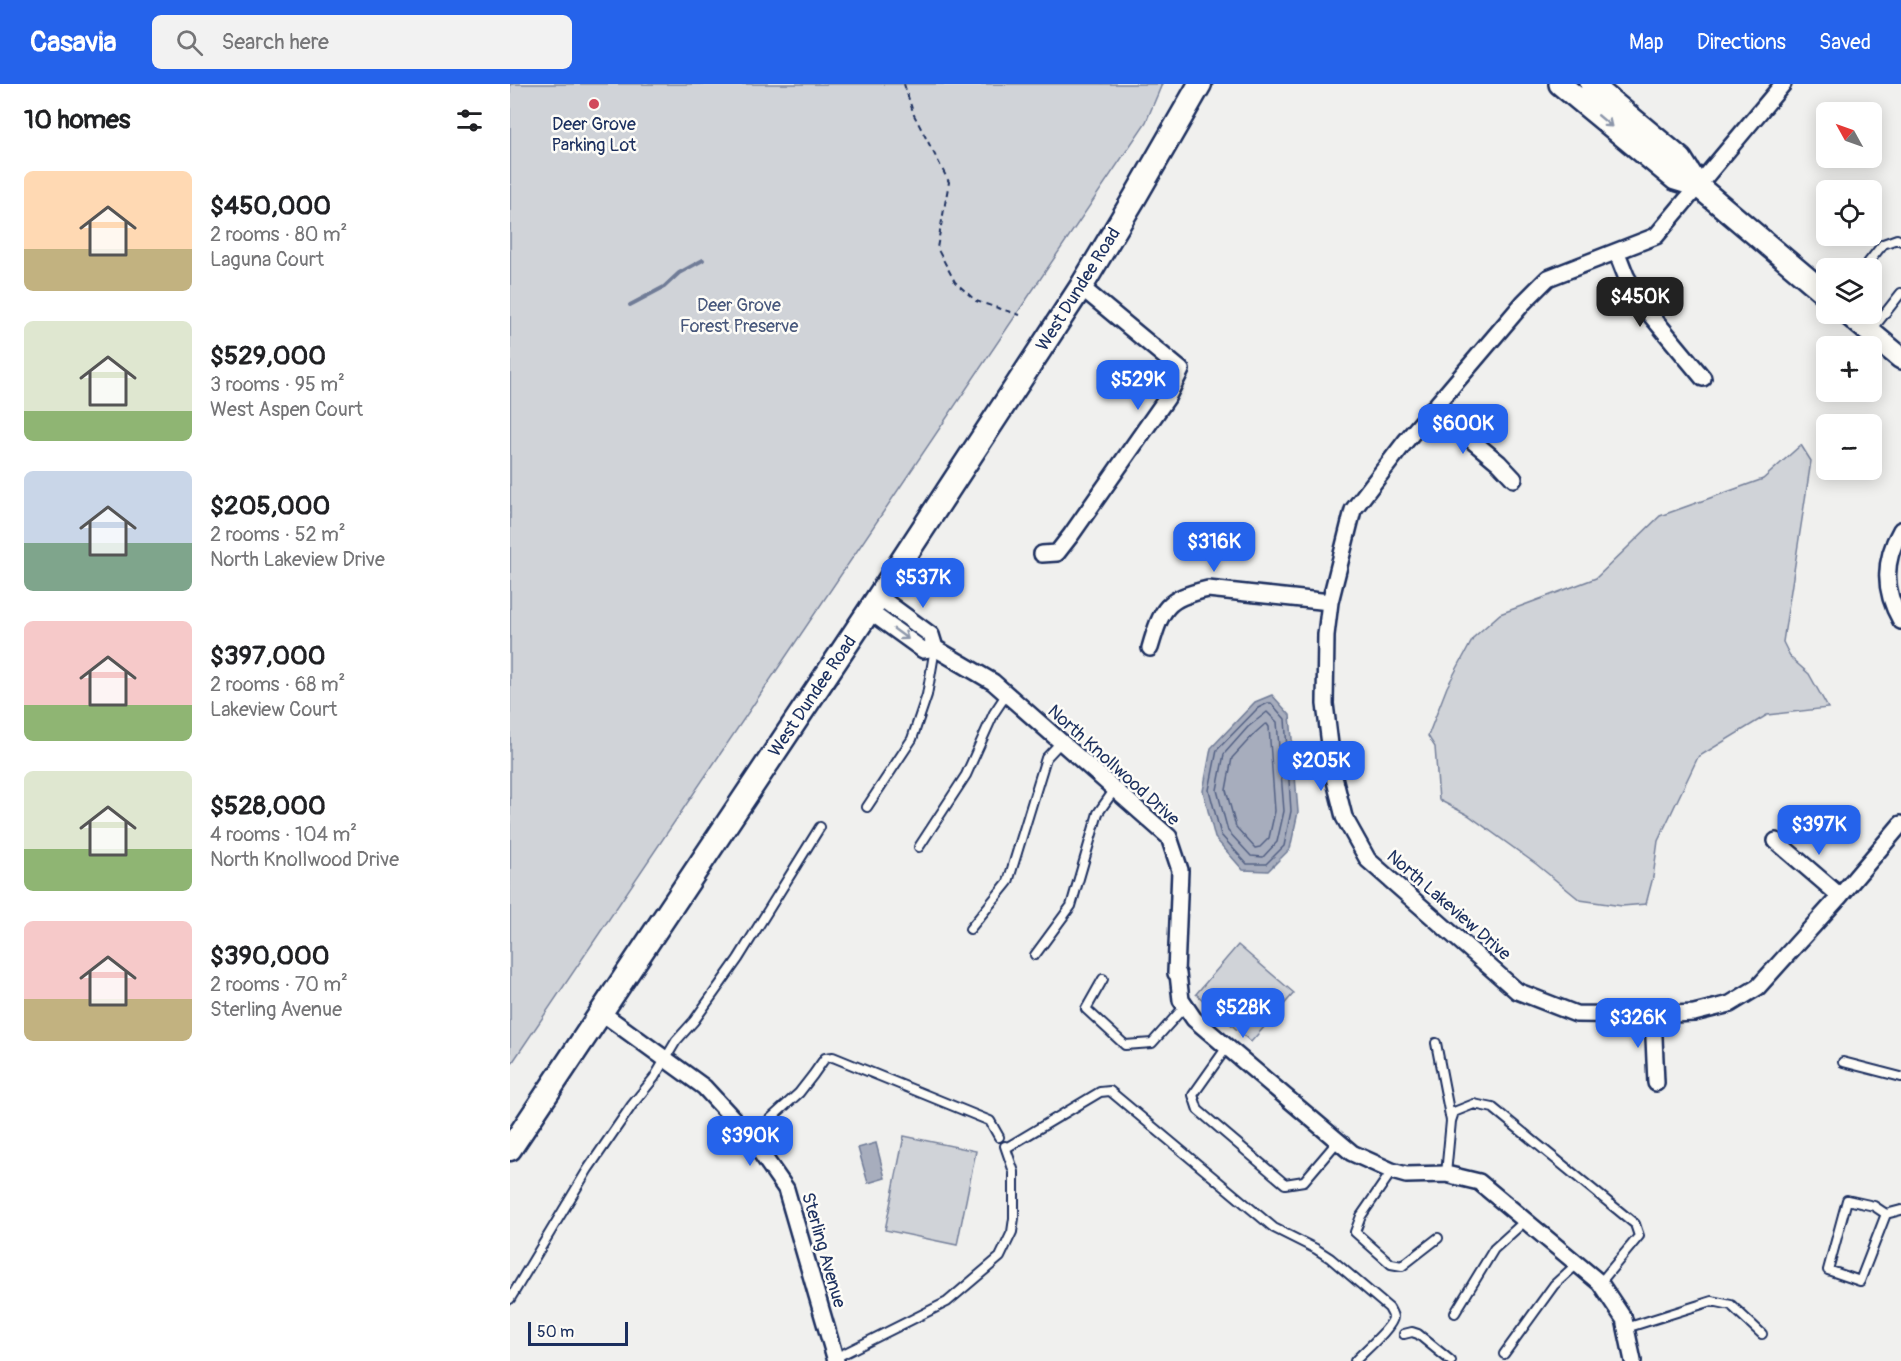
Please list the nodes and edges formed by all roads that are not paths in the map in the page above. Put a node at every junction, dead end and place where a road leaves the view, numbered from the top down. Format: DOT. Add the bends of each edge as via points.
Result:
graph roads {
  1 [pos="1200,84"];
  2 [pos="1560,84"];
  3 [pos="1591,84"];
  4 [pos="1783,84"];
  5 [pos="1698,186"];
  6 [pos="1901,242"];
  7 [pos="1617,253"];
  8 [pos="1872,258"];
  9 [pos="1081,287"];
  10 [pos="1816,287"];
  11 [pos="1901,293"];
  12 [pos="1860,324"];
  13 [pos="1870,332"];
  14 [pos="1901,358"];
  15 [pos="1703,378"];
  16 [pos="1433,408"];
  17 [pos="1514,479"];
  18 [pos="1901,530"];
  19 [pos="1042,554"];
  20 [pos="1330,602"];
  21 [pos="873,603"];
  22 [pos="1901,621"];
  23 [pos="935,648"];
  24 [pos="1150,648"];
  25 [pos="1006,694"];
  26 [pos="1061,742"];
  27 [pos="1115,789"];
  28 [pos="867,807"];
  29 [pos="1901,824"];
  30 [pos="820,827"];
  31 [pos="1776,841"];
  32 [pos="919,847"];
  33 [pos="1840,896"];
  34 [pos="970,929"];
  35 [pos="1035,955"];
  36 [pos="1103,980"];
  37 [pos="1185,1006"];
  38 [pos="602,1013"];
  39 [pos="1653,1015"];
  40 [pos="1436,1043"];
  41 [pos="1227,1047"];
  42 [pos="665,1059"];
  43 [pos="1844,1062"];
  44 [pos="1901,1077"];
  45 [pos="1656,1083"];
  46 [pos="1451,1121"];
  47 [pos="750,1137"];
  48 [pos="999,1137"];
  49 [pos="1338,1141"];
  50 [pos="510,1149"];
  51 [pos="1392,1171"];
  52 [pos="1446,1174"];
  53 [pos="1901,1210"];
  54 [pos="1886,1214"];
  55 [pos="1525,1221"];
  56 [pos="1438,1238"];
  57 [pos="1577,1264"];
  58 [pos="1599,1283"];
  59 [pos="510,1299"];
  60 [pos="1455,1313"];
  61 [pos="1626,1328"];
  62 [pos="1404,1334"];
  63 [pos="1762,1334"];
  64 [pos="1504,1354"];
  65 [pos="836,1360"];
  66 [pos="1355,1361"];
  67 [pos="1451,1361"];
  68 [pos="1633,1361"];
  1 -- 9 [label="main road, West Dundee Road"];
  2 -- 5 [label="main road, one-way" via="1675,179"];
  3 -- 5 [label="main road" via="1681,159"];
  4 -- 5 [label="street, North Lakeview Drive"];
  5 -- 7 [label="street, North Lakeview Drive" via="1656,236"];
  5 -- 10 [label="main road"];
  6 -- 8 [label="lane" via="1897,238 1883,244"];
  7 -- 15 [label="street" via="1644,307"];
  7 -- 16 [label="street, North Lakeview Drive" via="1548,278"];
  9 -- 19 [label="street" via="1182,370 1167,398 1071,535 1057,553"];
  9 -- 21 [label="main road, West Dundee Road"];
  11 -- 13 [label="lane"];
  12 -- 13 [label="main road"];
  13 -- 14 [label="main road"];
  16 -- 17 [label="street"];
  16 -- 20 [label="street, North Lakeview Drive" via="1353,510"];
  18 -- 22 [label="street" via="1892,545 1886,574 1892,605"];
  20 -- 24 [label="street" via="1208,589 1191,593 1166,608"];
  20 -- 39 [label="street, North Lakeview Drive" via="1325,704 1334,777 1344,818 1368,860 1517,991 1576,1014"];
  21 -- 23 [label="street, North Knollwood Drive" via="923,650"];
  21 -- 38 [label="main road, West Dundee Road"];
  23 -- 25 [label="street, North Knollwood Drive" via="993,682"];
  23 -- 28 [label="lane" via="927,695 912,739"];
  25 -- 26 [label="street, North Knollwood Drive"];
  25 -- 32 [label="lane" via="966,775"];
  26 -- 27 [label="street, North Knollwood Drive"];
  26 -- 34 [label="lane" via="1046,758 1008,882"];
  27 -- 35 [label="lane" via="1098,813 1071,906"];
  27 -- 37 [label="street, North Knollwood Drive" via="1169,837 1180,870 1176,973 1180,1000"];
  29 -- 33 [label="street, North Lakeview Drive"];
  30 -- 42 [label="lane" via="738,959"];
  31 -- 33 [label="street"];
  33 -- 39 [label="street, North Lakeview Drive" via="1758,987 1730,1004 1694,1013"];
  36 -- 37 [label="lane" via="1086,1009 1125,1045 1152,1043"];
  37 -- 41 [label="street, North Knollwood Drive"];
  38 -- 42 [label="street, Sterling Avenue"];
  38 -- 50 [label="main road, West Dundee Road"];
  39 -- 45 [label="street"];
  40 -- 46 [label="lane"];
  41 -- 49 [label="street, North Knollwood Drive"];
  41 -- 49 [label="lane" via="1193,1095 1198,1110 1276,1177 1285,1184 1304,1181"];
  42 -- 47 [label="street, Sterling Avenue" via="704,1088"];
  42 -- 59 [label="lane" via="588,1169"];
  43 -- 44 [label="lane"];
  46 -- 52 [label="lane"];
  46 -- 58 [label="lane" via="1455,1112 1474,1104 1493,1108 1635,1224 1639,1236"];
  47 -- 48 [label="lane" via="799,1093 825,1058 833,1057 990,1121"];
  47 -- 65 [label="street, Sterling Avenue" via="786,1189"];
  49 -- 51 [label="street, North Knollwood Drive" via="1352,1153"];
  51 -- 52 [label="street, North Knollwood Drive"];
  51 -- 56 [label="lane" via="1361,1216 1356,1232 1391,1264 1402,1266"];
  52 -- 55 [label="street, North Knollwood Drive" via="1479,1182"];
  53 -- 54 [label="lane"];
  54 -- 54 [label="lane" via="1874,1206 1847,1200 1828,1270 1860,1281"];
  55 -- 57 [label="street, North Knollwood Drive"];
  55 -- 60 [label="lane" via="1494,1249"];
  57 -- 58 [label="street, North Knollwood Drive"];
  57 -- 64 [label="lane" via="1554,1285"];
  58 -- 61 [label="street, North Knollwood Drive"];
  61 -- 63 [label="lane" via="1712,1301 1731,1305"];
  61 -- 68 [label="street, North Knollwood Drive"];
  62 -- 67 [label="lane" via="1418,1334"];
  65 -- 66 [label="lane" via="947,1302 1000,1257 1014,1218 1014,1172 1005,1147 1100,1092 1110,1091 1274,1228 1330,1258 1389,1308 1392,1320"];
}
